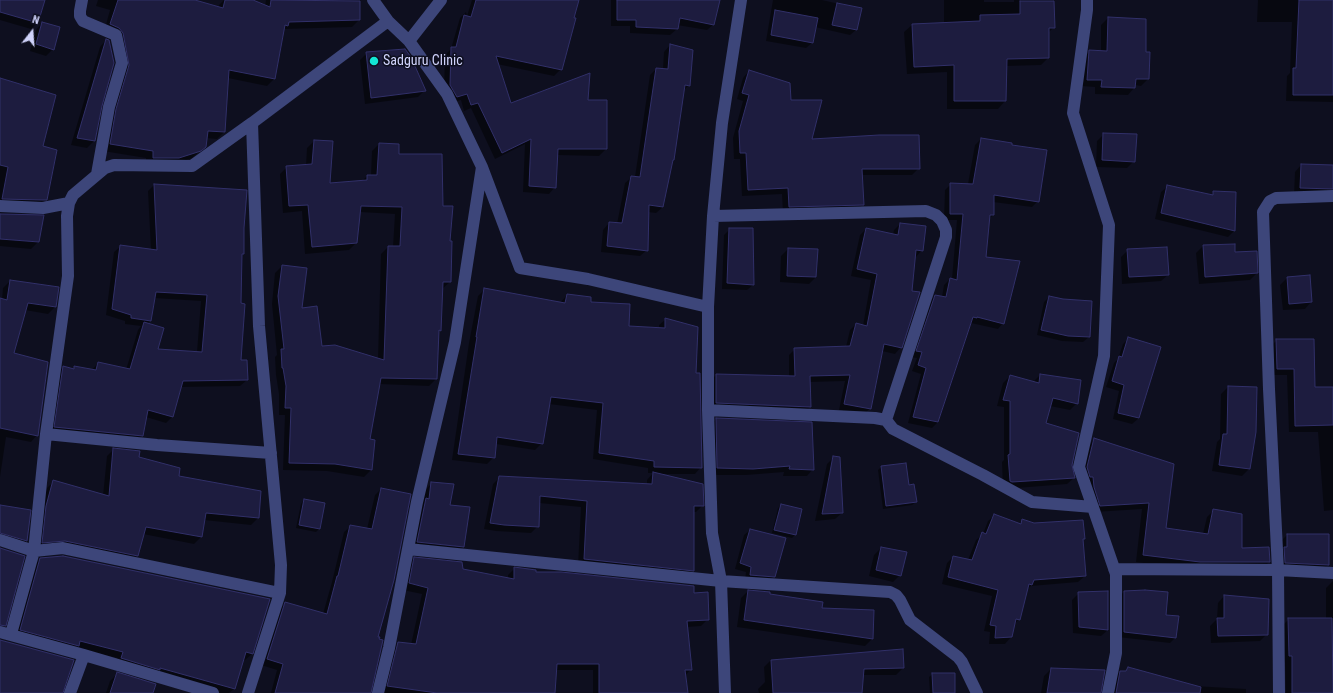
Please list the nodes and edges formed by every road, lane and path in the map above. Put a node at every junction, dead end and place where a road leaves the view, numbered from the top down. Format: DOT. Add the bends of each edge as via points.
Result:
graph roads {
  1 [pos="82,0"];
  2 [pos="373,0"];
  3 [pos="441,0"];
  4 [pos="741,0"];
  5 [pos="1087,0"];
  6 [pos="388,21"];
  7 [pos="409,41"];
  8 [pos="252,123"];
  9 [pos="482,168"];
  10 [pos="97,174"];
  11 [pos="1333,196"];
  12 [pos="69,203"];
  13 [pos="0,206"];
  14 [pos="713,216"];
  15 [pos="708,307"];
  16 [pos="708,410"];
  17 [pos="886,420"];
  18 [pos="46,434"];
  19 [pos="271,453"];
  20 [pos="1093,507"];
  21 [pos="0,540"];
  22 [pos="408,549"];
  23 [pos="34,551"];
  24 [pos="1114,569"];
  25 [pos="1278,570"];
  26 [pos="1333,573"];
  27 [pos="721,581"];
  28 [pos="280,594"];
  29 [pos="6,633"];
  30 [pos="84,655"];
  31 [pos="174,688"];
  32 [pos="70,693"];
  33 [pos="213,693"];
  34 [pos="248,693"];
  35 [pos="378,693"];
  36 [pos="726,693"];
  37 [pos="977,693"];
  38 [pos="1108,693"];
  39 [pos="1279,693"];
  1 -- 10 [label="street" via="80,16 83,21 116,35 122,63 109,108"];
  2 -- 6 [label="street"];
  3 -- 7 [label="street"];
  4 -- 14 [label="street" via="722,123"];
  5 -- 20 [label="street" via="1073,113 1109,225 1104,356 1079,467"];
  6 -- 7 [label="street"];
  6 -- 8 [label="street"];
  7 -- 9 [label="street" via="447,94"];
  8 -- 10 [label="street" via="192,166 114,165"];
  8 -- 19 [label="street" via="259,326"];
  9 -- 15 [label="street" via="520,268 588,279"];
  9 -- 22 [label="street" via="455,342"];
  10 -- 12 [label="street" via="73,195"];
  11 -- 25 [label="street" via="1276,198 1270,201 1264,212"];
  12 -- 13 [label="street" via="43,208"];
  12 -- 18 [label="street" via="69,268"];
  14 -- 15 [label="street"];
  14 -- 17 [label="street" via="926,211 942,221 946,237"];
  15 -- 16 [label="street"];
  16 -- 17 [label="street"];
  16 -- 27 [label="street" via="712,533"];
  17 -- 20 [label="street" via="894,429 1032,502"];
  18 -- 19 [label="street"];
  18 -- 23 [label="street"];
  19 -- 28 [label="street" via="281,565"];
  20 -- 24 [label="street"];
  21 -- 23 [label="street"];
  22 -- 27 [label="street"];
  22 -- 35 [label="street"];
  23 -- 28 [label="street" via="63,548"];
  23 -- 29 [label="street"];
  24 -- 25 [label="street"];
  24 -- 38 [label="street" via="1116,653"];
  25 -- 26 [label="street"];
  25 -- 39 [label="street"];
  27 -- 36 [label="street"];
  27 -- 37 [label="street" via="890,592 900,600 910,620 958,657"];
  28 -- 34 [label="street"];
  29 -- 30 [label="street"];
  30 -- 31 [label="street"];
  30 -- 32 [label="street"];
  31 -- 33 [label="street"];
}
